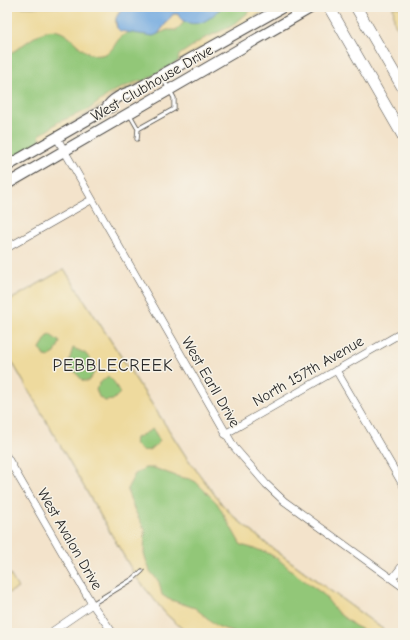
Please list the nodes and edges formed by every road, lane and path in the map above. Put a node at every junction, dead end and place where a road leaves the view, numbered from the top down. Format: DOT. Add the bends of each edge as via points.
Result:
graph roads {
  1 [pos="283,7"];
  2 [pos="312,7"];
  3 [pos="329,7"];
  4 [pos="356,7"];
  5 [pos="182,64"];
  6 [pos="161,76"];
  7 [pos="190,78"];
  8 [pos="403,88"];
  9 [pos="169,90"];
  10 [pos="129,114"];
  11 [pos="138,129"];
  12 [pos="403,136"];
  13 [pos="57,138"];
  14 [pos="137,139"];
  15 [pos="64,151"];
  16 [pos="7,166"];
  17 [pos="7,184"];
  18 [pos="91,200"];
  19 [pos="7,248"];
  20 [pos="403,332"];
  21 [pos="336,370"];
  22 [pos="225,434"];
  23 [pos="7,457"];
  24 [pos="403,485"];
  25 [pos="403,565"];
  26 [pos="142,571"];
  27 [pos="392,579"];
  28 [pos="403,587"];
  29 [pos="92,604"];
  30 [pos="50,633"];
  31 [pos="113,633"];
  1 -- 5 [label="street, West Clubhouse Drive"];
  2 -- 7 [label="street, West Clubhouse Drive"];
  3 -- 12 [label="main road"];
  4 -- 8 [label="main road"];
  5 -- 6 [label="street, West Clubhouse Drive"];
  5 -- 7 [label="street"];
  6 -- 9 [label="lane"];
  6 -- 13 [label="street, West Clubhouse Drive" via="110,102 106,108"];
  7 -- 9 [label="street, West Clubhouse Drive"];
  9 -- 10 [label="street, West Clubhouse Drive"];
  9 -- 11 [label="lane" via="174,98 174,109"];
  10 -- 11 [label="lane"];
  10 -- 15 [label="street, West Clubhouse Drive"];
  11 -- 14 [label="lane"];
  13 -- 15 [label="street, West Earll Drive"];
  13 -- 16 [label="street, West Clubhouse Drive"];
  15 -- 17 [label="street, West Clubhouse Drive"];
  15 -- 18 [label="street, West Earll Drive"];
  18 -- 19 [label="street"];
  18 -- 22 [label="street, West Earll Drive"];
  20 -- 21 [label="street, North 157th Avenue"];
  21 -- 22 [label="street, North 157th Avenue"];
  21 -- 24 [label="street"];
  22 -- 27 [label="street, West Earll Drive" via="249,466 284,501"];
  23 -- 29 [label="street, West Avalon Drive"];
  25 -- 27 [label="street"];
  26 -- 29 [label="lane"];
  27 -- 28 [label="street, West Earll Drive"];
  29 -- 30 [label="street"];
  29 -- 31 [label="street, West Avalon Drive"];
}
